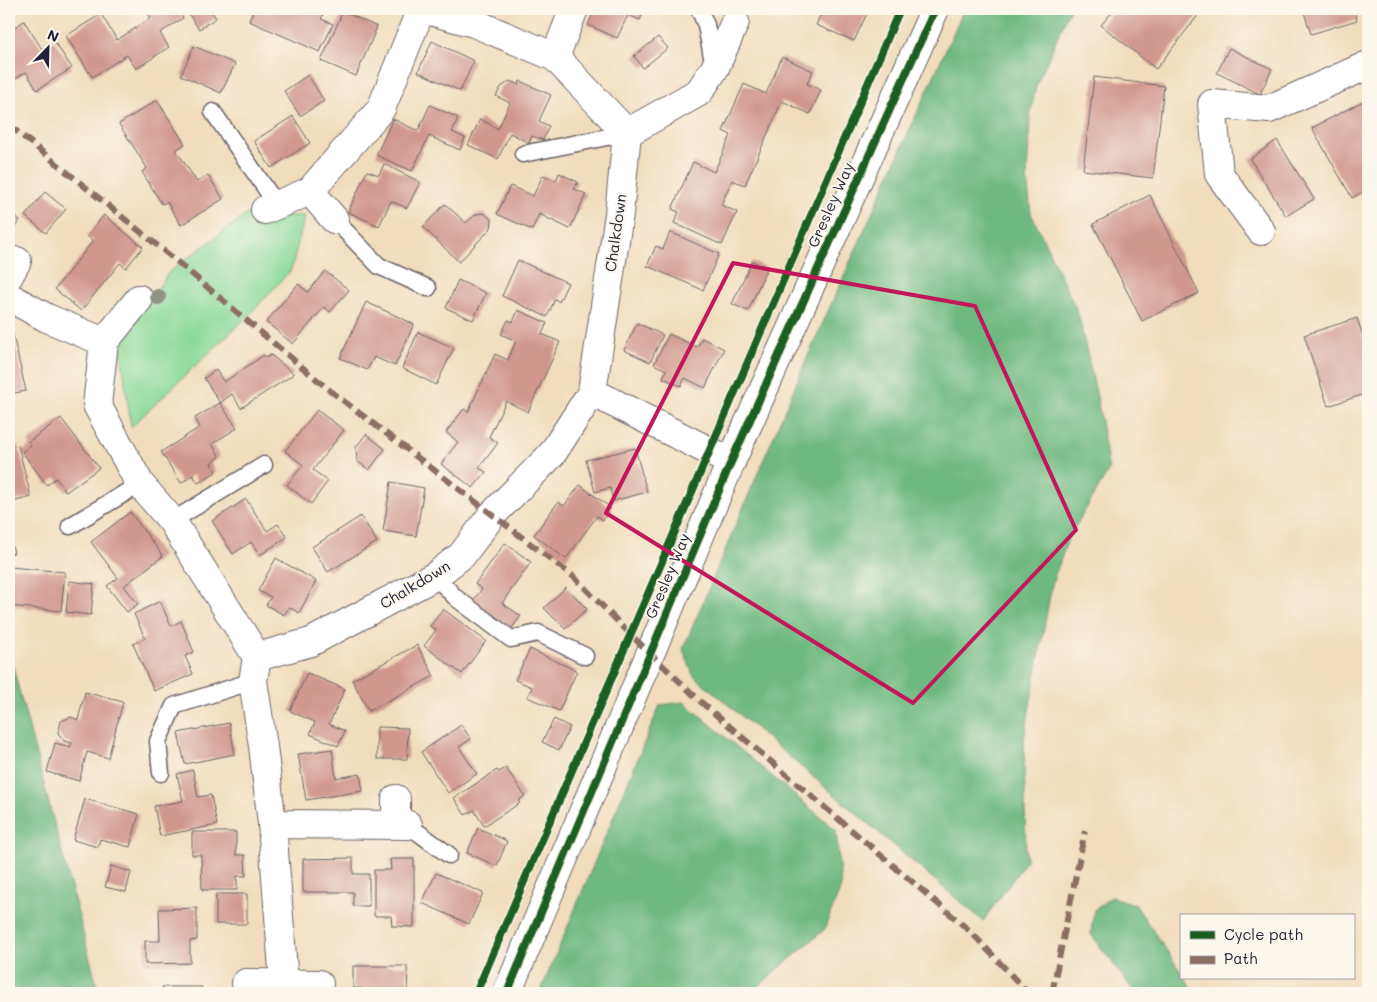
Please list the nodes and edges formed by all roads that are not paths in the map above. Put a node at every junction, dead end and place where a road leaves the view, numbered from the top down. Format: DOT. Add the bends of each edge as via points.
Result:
graph roads {
  1 [pos="422,9"];
  2 [pos="574,9"];
  3 [pos="699,9"];
  4 [pos="935,9"];
  5 [pos="735,22"];
  6 [pos="554,57"];
  7 [pos="1368,65"];
  8 [pos="715,68"];
  9 [pos="213,112"];
  10 [pos="627,133"];
  11 [pos="523,154"];
  12 [pos="310,191"];
  13 [pos="271,208"];
  14 [pos="334,219"];
  15 [pos="1261,231"];
  16 [pos="428,288"];
  17 [pos="9,297"];
  18 [pos="139,299"];
  19 [pos="104,342"];
  20 [pos="592,392"];
  21 [pos="731,462"];
  22 [pos="264,465"];
  23 [pos="140,484"];
  24 [pos="172,521"];
  25 [pos="70,526"];
  26 [pos="435,576"];
  27 [pos="585,656"];
  28 [pos="254,669"];
  29 [pos="161,773"];
  30 [pos="400,816"];
  31 [pos="272,824"];
  32 [pos="449,855"];
  33 [pos="246,983"];
  34 [pos="320,984"];
  35 [pos="285,988"];
  36 [pos="507,993"];
  1 -- 6 [label="street" via="474,23"];
  1 -- 12 [label="street" via="381,109"];
  2 -- 6 [label="street"];
  3 -- 8 [label="lane" via="706,25"];
  4 -- 21 [label="street, Gresley Way"];
  5 -- 8 [label="street"];
  6 -- 10 [label="street"];
  7 -- 15 [label="street" via="1269,109 1212,104 1220,174"];
  8 -- 10 [label="street" via="699,92"];
  9 -- 13 [label="lane"];
  10 -- 11 [label="lane"];
  10 -- 20 [label="street, Chalkdown" via="620,214"];
  12 -- 13 [label="street"];
  12 -- 14 [label="street"];
  14 -- 16 [label="lane" via="379,266"];
  17 -- 19 [label="street" via="47,318"];
  18 -- 19 [label="street"];
  19 -- 23 [label="street" via="97,404"];
  20 -- 21 [label="street"];
  20 -- 26 [label="street, Chalkdown" via="552,454 492,515 462,555"];
  21 -- 36 [label="street, Gresley Way"];
  22 -- 24 [label="lane"];
  23 -- 24 [label="street"];
  23 -- 25 [label="lane"];
  24 -- 28 [label="street"];
  26 -- 27 [label="lane" via="456,598 511,639 538,633"];
  26 -- 28 [label="street, Chalkdown"];
  28 -- 29 [label="lane" via="174,706 158,741"];
  28 -- 31 [label="street"];
  30 -- 31 [label="street"];
  30 -- 32 [label="lane"];
  31 -- 35 [label="street"];
  33 -- 35 [label="street"];
  34 -- 35 [label="street"];
}
